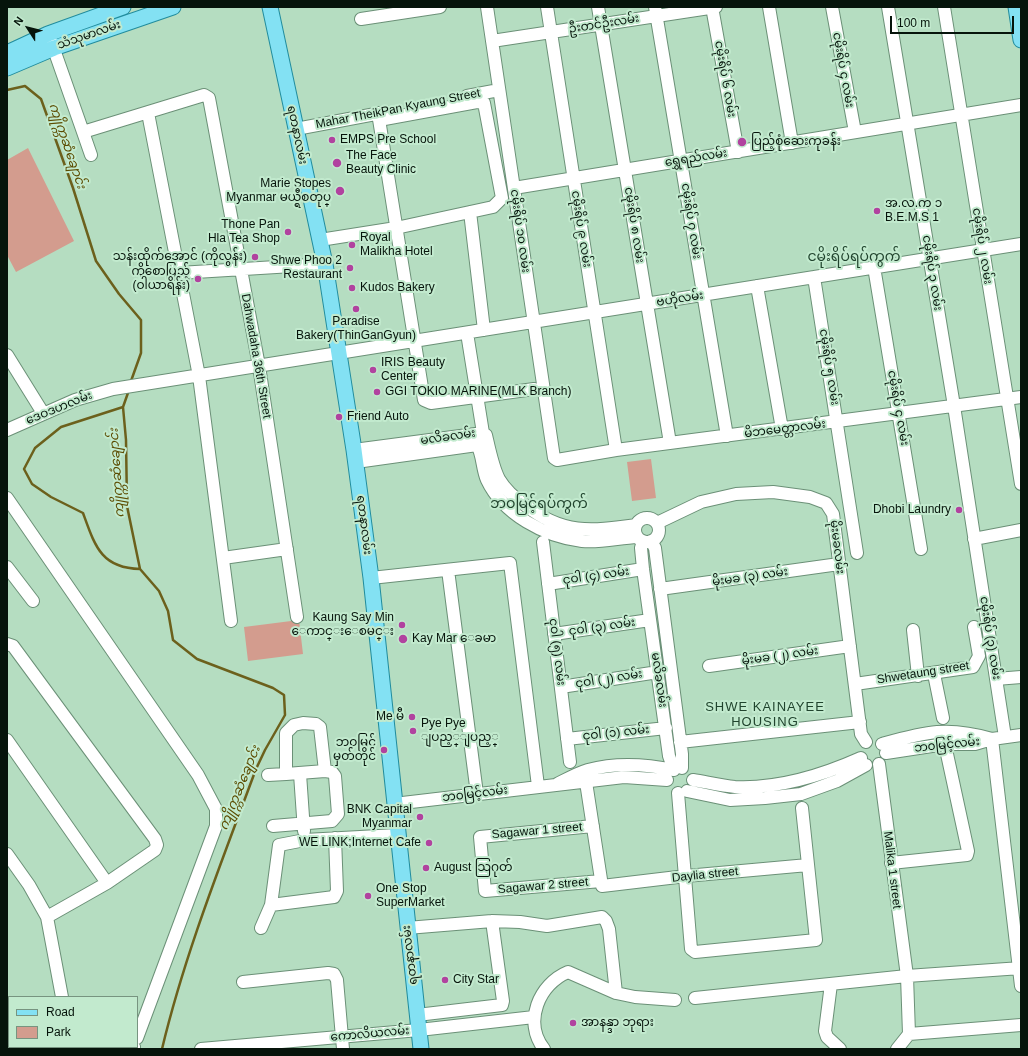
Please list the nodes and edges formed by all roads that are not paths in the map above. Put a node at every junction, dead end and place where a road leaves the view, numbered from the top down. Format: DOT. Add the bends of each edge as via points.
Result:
graph roads {
  1 [pos="122,7"];
  2 [pos="173,7"];
  3 [pos="270,7"];
  4 [pos="440,7"];
  5 [pos="487,7"];
  6 [pos="547,7"];
  7 [pos="598,7"];
  8 [pos="712,7"];
  9 [pos="716,7"];
  10 [pos="769,7"];
  11 [pos="832,7"];
  12 [pos="888,7"];
  13 [pos="944,7"];
  14 [pos="1016,7"];
  15 [pos="99,11"];
  16 [pos="656,12"];
  17 [pos="361,19"];
  18 [pos="601,24"];
  19 [pos="551,32"];
  20 [pos="1021,40"];
  21 [pos="51,41"];
  22 [pos="492,41"];
  23 [pos="7,53"];
  24 [pos="7,68"];
  25 [pos="499,90"];
  26 [pos="1021,105"];
  27 [pos="148,113"];
  28 [pos="962,114"];
  29 [pos="378,117"];
  30 [pos="907,124"];
  31 [pos="296,128"];
  32 [pos="83,132"];
  33 [pos="855,132"];
  34 [pos="792,143"];
  35 [pos="738,152"];
  36 [pos="91,155"];
  37 [pos="681,161"];
  38 [pos="625,170"];
  39 [pos="573,178"];
  40 [pos="514,188"];
  41 [pos="470,212"];
  42 [pos="396,228"];
  43 [pos="320,240"];
  44 [pos="1021,244"];
  45 [pos="983,250"];
  46 [pos="930,258"];
  47 [pos="325,264"];
  48 [pos="241,268"];
  49 [pos="874,268"];
  50 [pos="179,273"];
  51 [pos="814,277"];
  52 [pos="757,286"];
  53 [pos="703,295"];
  54 [pos="647,304"];
  55 [pos="594,312"];
  56 [pos="532,322"];
  57 [pos="484,330"];
  58 [pos="467,333"];
  59 [pos="415,341"];
  60 [pos="340,353"];
  61 [pos="7,355"];
  62 [pos="259,366"];
  63 [pos="199,376"];
  64 [pos="534,389"];
  65 [pos="1021,397"];
  66 [pos="478,398"];
  67 [pos="1008,400"];
  68 [pos="954,406"];
  69 [pos="43,413"];
  70 [pos="899,414"];
  71 [pos="838,422"];
  72 [pos="782,429"];
  73 [pos="7,430"];
  74 [pos="483,433"];
  75 [pos="727,436"];
  76 [pos="670,443"];
  77 [pos="477,445"];
  78 [pos="616,450"];
  79 [pos="552,455"];
  80 [pos="355,456"];
  81 [pos="1021,484"];
  82 [pos="7,498"];
  83 [pos="657,523"];
  84 [pos="636,525"];
  85 [pos="1021,530"];
  86 [pos="974,539"];
  87 [pos="644,540"];
  88 [pos="543,542"];
  89 [pos="287,549"];
  90 [pos="921,549"];
  91 [pos="857,553"];
  92 [pos="223,558"];
  93 [pos="839,564"];
  94 [pos="7,567"];
  95 [pos="643,569"];
  96 [pos="448,570"];
  97 [pos="371,578"];
  98 [pos="548,584"];
  99 [pos="660,589"];
  100 [pos="33,602"];
  101 [pos="297,617"];
  102 [pos="650,620"];
  103 [pos="231,621"];
  104 [pos="974,627"];
  105 [pos="913,630"];
  106 [pos="554,634"];
  107 [pos="7,644"];
  108 [pos="850,646"];
  109 [pos="709,666"];
  110 [pos="658,672"];
  111 [pos="934,674"];
  112 [pos="918,676"];
  113 [pos="1021,677"];
  114 [pos="996,679"];
  115 [pos="855,684"];
  116 [pos="561,687"];
  117 [pos="943,718"];
  118 [pos="860,722"];
  119 [pos="666,728"];
  120 [pos="1021,735"];
  121 [pos="1005,737"];
  122 [pos="567,738"];
  123 [pos="992,738"];
  124 [pos="7,740"];
  125 [pos="680,742"];
  126 [pos="866,742"];
  127 [pos="884,749"];
  128 [pos="947,754"];
  129 [pos="864,761"];
  130 [pos="570,762"];
  131 [pos="879,764"];
  132 [pos="678,769"];
  133 [pos="325,771"];
  134 [pos="268,774"];
  135 [pos="286,774"];
  136 [pos="300,774"];
  137 [pos="668,780"];
  138 [pos="586,782"];
  139 [pos="557,784"];
  140 [pos="538,786"];
  141 [pos="686,788"];
  142 [pos="477,794"];
  143 [pos="394,804"];
  144 [pos="802,808"];
  145 [pos="304,824"];
  146 [pos="274,826"];
  147 [pos="593,826"];
  148 [pos="397,836"];
  149 [pos="335,838"];
  150 [pos="305,840"];
  151 [pos="7,854"];
  152 [pos="891,863"];
  153 [pos="808,865"];
  154 [pos="686,876"];
  155 [pos="107,883"];
  156 [pos="602,884"];
  157 [pos="485,891"];
  158 [pos="271,905"];
  159 [pos="47,917"];
  160 [pos="492,921"];
  161 [pos="261,928"];
  162 [pos="407,928"];
  163 [pos="1020,968"];
  164 [pos="906,976"];
  165 [pos="243,982"];
  166 [pos="831,984"];
  167 [pos="1021,986"];
  168 [pos="616,993"];
  169 [pos="62,996"];
  170 [pos="695,998"];
  171 [pos="675,1000"];
  172 [pos="418,1015"];
  173 [pos="534,1017"];
  174 [pos="1021,1025"];
  175 [pos="419,1030"];
  176 [pos="909,1034"];
  177 [pos="138,1035"];
  178 [pos="342,1036"];
  179 [pos="280,1045"];
  180 [pos="201,1049"];
  181 [pos="343,1049"];
  182 [pos="421,1049"];
  183 [pos="544,1049"];
  184 [pos="840,1049"];
  185 [pos="897,1049"];
  1 -- 15 [label="main road, သံသုမာလမ်း"];
  2 -- 21 [label="main road, သံသုမာလမ်း"];
  3 -- 31 [label="main road, ရတနာလမ်း"];
  4 -- 17 [label="street"];
  5 -- 22 [label="street, ငမိုးရိပ် ၁၀ လမ်း"];
  6 -- 19 [label="street, ငမိုးရိပ် ၉ လမ်း"];
  7 -- 18 [label="street, ငမိုးရိပ် ၈ လမ်း"];
  8 -- 9 [label="street, ဦးတင်ဦးလမ်း"];
  8 -- 16 [label="street, ဦးတင်ဦးလမ်း"];
  8 -- 35 [label="street, ငမိုးရိပ် ၆ လမ်း"];
  10 -- 34 [label="street"];
  11 -- 33 [label="street, ငမိုးရိပ် ၄ လမ်း"];
  12 -- 30 [label="street, ငမိုးရိပ် ၃ လမ်း"];
  13 -- 28 [label="street, ငမိုးရိပ် ၂ လမ်း"];
  14 -- 20 [label="main road"];
  15 -- 21 [label="main road, သံသုမာလမ်း"];
  16 -- 18 [label="street, ဦးတင်ဦးလမ်း"];
  16 -- 37 [label="street, ငမိုးရိပ် ၇ လမ်း"];
  18 -- 19 [label="street, ဦးတင်ဦးလမ်း"];
  18 -- 38 [label="street, ငမိုးရိပ် ၈ လမ်း"];
  19 -- 22 [label="street, ဦးတင်ဦးလမ်း"];
  19 -- 39 [label="street, ငမိုးရိပ် ၉ လမ်း"];
  21 -- 23 [label="main road, သံသုမာလမ်း"];
  21 -- 24 [label="main road, သံသုမာလမ်း"];
  21 -- 32 [label="street"];
  22 -- 25 [label="street, ငမိုးရိပ် ၁၀ လမ်း"];
  25 -- 29 [label="street, Mahar TheikPan Kyaung Street"];
  25 -- 40 [label="street, ငမိုးရိပ် ၁၀ လမ်း"];
  26 -- 28 [label="street, ရွှေရည်လမ်း"];
  27 -- 32 [label="street"];
  27 -- 48 [label="street, Dahwadaha 36th Street" via="204,95 208,96"];
  27 -- 50 [label="street"];
  28 -- 30 [label="street, ရွှေရည်လမ်း"];
  28 -- 45 [label="street, ငမိုးရိပ် ၂ လမ်း"];
  29 -- 31 [label="street, Mahar TheikPan Kyaung Street"];
  29 -- 41 [label="street" via="484,103 502,198 493,208"];
  29 -- 42 [label="street"];
  30 -- 33 [label="street, ရွှေရည်လမ်း"];
  30 -- 46 [label="street, ငမိုးရိပ် ၃ လမ်း"];
  31 -- 43 [label="main road, ရတနာလမ်း"];
  32 -- 36 [label="street"];
  33 -- 34 [label="street, ရွှေရည်လမ်း"];
  34 -- 35 [label="street, ရွှေရည်လမ်း"];
  35 -- 37 [label="street, ရွှေရည်လမ်း"];
  37 -- 38 [label="street, ရွှေရည်လမ်း"];
  37 -- 53 [label="street, ငမိုးရိပ် ၇ လမ်း"];
  38 -- 39 [label="street, ရွှေရည်လမ်း"];
  38 -- 54 [label="street, ငမိုးရိပ် ၈ လမ်း"];
  39 -- 40 [label="street, ရွှေရည်လမ်း"];
  39 -- 55 [label="street, ငမိုးရိပ် ၉ လမ်း"];
  40 -- 56 [label="street, ငမိုးရိပ် ၁၀ လမ်း"];
  41 -- 42 [label="street"];
  41 -- 57 [label="street"];
  42 -- 43 [label="street"];
  42 -- 59 [label="street"];
  43 -- 47 [label="main road, ရတနာလမ်း"];
  44 -- 45 [label="street, ဗဟိုလမ်း"];
  45 -- 46 [label="street, ဗဟိုလမ်း"];
  45 -- 67 [label="street, ငမိုးရိပ် ၂ လမ်း"];
  46 -- 49 [label="street, ဗဟိုလမ်း"];
  46 -- 68 [label="street, ငမိုးရိပ် ၃ လမ်း"];
  47 -- 48 [label="street"];
  47 -- 60 [label="main road, ရတနာလမ်း"];
  48 -- 50 [label="street"];
  48 -- 62 [label="street, Dahwadaha 36th Street"];
  49 -- 51 [label="street, ဗဟိုလမ်း"];
  49 -- 70 [label="street, ငမိုးရိပ် ၄ လမ်း"];
  50 -- 63 [label="street"];
  51 -- 52 [label="street, ဗဟိုလမ်း"];
  51 -- 71 [label="street, ငမိုးရိပ် ၅ လမ်း"];
  52 -- 53 [label="street, ဗဟိုလမ်း"];
  52 -- 72 [label="street"];
  53 -- 54 [label="street, ဗဟိုလမ်း"];
  53 -- 75 [label="street, ငမိုးရိပ် ၇ လမ်း"];
  54 -- 55 [label="street, ဗဟိုလမ်း"];
  54 -- 76 [label="street, ငမိုးရိပ် ၈ လမ်း"];
  55 -- 56 [label="street, ဗဟိုလမ်း"];
  55 -- 78 [label="street, ငမိုးရိပ် ၉ လမ်း"];
  56 -- 57 [label="street, ဗဟိုလမ်း"];
  56 -- 79 [label="street, ငမိုးရိပ် ၁၀ လမ်း"];
  57 -- 58 [label="street, ဗဟိုလမ်း"];
  58 -- 59 [label="street, ဗဟိုလမ်း"];
  58 -- 66 [label="street"];
  59 -- 60 [label="street, ဗဟိုလမ်း"];
  59 -- 66 [label="street" via="426,402"];
  60 -- 62 [label="street, ဗဟိုလမ်း"];
  60 -- 80 [label="main road, ရတနာလမ်း"];
  61 -- 69 [label="street"];
  62 -- 63 [label="street, ဗဟိုလမ်း"];
  62 -- 89 [label="street, Dahwadaha 36th Street"];
  63 -- 69 [label="street, ဒေဝဒဟလမ်း" via="112,389"];
  63 -- 92 [label="street"];
  64 -- 66 [label="street"];
  65 -- 67 [label="street, မိဘမေတ္တာလမ်း"];
  66 -- 74 [label="street"];
  67 -- 68 [label="street, မိဘမေတ္တာလမ်း"];
  67 -- 81 [label="street, ငမိုးရိပ် ၂ လမ်း"];
  68 -- 70 [label="street, မိဘမေတ္တာလမ်း"];
  68 -- 86 [label="street, ငမိုးရိပ် ၃ လမ်း"];
  69 -- 73 [label="street, ဒေဝဒဟလမ်း"];
  70 -- 71 [label="street, မိဘမေတ္တာလမ်း"];
  70 -- 90 [label="street, ငမိုးရိပ် ၄ လမ်း"];
  71 -- 72 [label="street, မိဘမေတ္တာလမ်း"];
  71 -- 91 [label="street, ငမိုးရိပ် ၅ လမ်း"];
  72 -- 75 [label="street, မိဘမေတ္တာလမ်း"];
  74 -- 77 [label="street"];
  74 -- 80 [label="street, မလိခလမ်း"];
  74 -- 84 [label="street, မလိခလမ်း" via="486,435 499,479 515,498 533,512 551,522 571,528 597,530"];
  75 -- 76 [label="street, မိဘမေတ္တာလမ်း"];
  76 -- 78 [label="street, မိဘမေတ္တာလမ်း"];
  77 -- 80 [label="street"];
  77 -- 87 [label="street" via="487,480 498,497 516,514 536,527 583,541"];
  78 -- 79 [label="street, မိဘမေတ္တာလမ်း" via="557,460"];
  80 -- 97 [label="main road, ရတနာလမ်း"];
  82 -- 177 [label="street" via="198,775 216,809 216,826 204,862"];
  83 -- 84 [label="street" via="644,518"];
  83 -- 87 [label="street" via="659,531 655,539"];
  83 -- 93 [label="street, မိုးမခလမ်း" via="701,502 736,494 773,492 810,497 826,503 833,514"];
  84 -- 87 [label="street" via="635,529"];
  85 -- 86 [label="street"];
  86 -- 114 [label="street, ငမိုးရိပ် (၃) လမ်း"];
  87 -- 95 [label="street, မလိခလမ်း" via="641,548"];
  87 -- 99 [label="street, မလိခလမ်း" via="655,548"];
  88 -- 98 [label="street, ငုဝါ (၅) လမ်း"];
  89 -- 92 [label="street"];
  89 -- 101 [label="street, Dahwadaha 36th Street"];
  92 -- 103 [label="street"];
  93 -- 99 [label="street, မိုးမခ (၃) လမ်း"];
  93 -- 108 [label="street, မိုးမခလမ်း"];
  94 -- 100 [label="street"];
  95 -- 98 [label="street, ငုဝါ (၄) လမ်း"];
  95 -- 102 [label="street, မလိခလမ်း"];
  96 -- 97 [label="street"];
  96 -- 140 [label="street" via="503,563 510,563 512,566"];
  96 -- 142 [label="street"];
  97 -- 143 [label="main road, ရတနာလမ်း"];
  98 -- 106 [label="street, ငုဝါ (၅) လမ်း"];
  99 -- 125 [label="street, မလိခလမ်း"];
  102 -- 106 [label="street, ငုဝါ (၃) လမ်း"];
  102 -- 110 [label="street, မလိခလမ်း"];
  104 -- 111 [label="street, Shwetaung street" via="979,656 973,667"];
  105 -- 112 [label="street"];
  106 -- 116 [label="street, ငုဝါ (၅) လမ်း"];
  107 -- 155 [label="street" via="13,646 155,839 155,850"];
  108 -- 109 [label="street, မိုးမခ (၂) လမ်း"];
  108 -- 115 [label="street, မိုးမခလမ်း"];
  110 -- 116 [label="street, ငုဝါ (၂) လမ်း"];
  110 -- 119 [label="street, မလိခလမ်း"];
  111 -- 112 [label="street, Shwetaung street"];
  111 -- 117 [label="street"];
  112 -- 115 [label="street, Shwetaung street"];
  113 -- 114 [label="street"];
  114 -- 121 [label="street, ငမိုးရိပ် (၃) လမ်း"];
  115 -- 118 [label="street, မိုးမခလမ်း"];
  116 -- 122 [label="street, ငုဝါ (၅) လမ်း"];
  118 -- 125 [label="street"];
  118 -- 126 [label="street, မိုးမခလမ်း" via="861,734"];
  119 -- 122 [label="street, ငုဝါ (၁) လမ်း"];
  119 -- 132 [label="street, မလိခလမ်း" via="669,756"];
  120 -- 121 [label="street"];
  121 -- 123 [label="street"];
  122 -- 130 [label="street, ငုဝါ (၅) လမ်း"];
  123 -- 127 [label="street, ဘ၀မြင့်လမ်း" via="975,744"];
  123 -- 163 [label="street"];
  124 -- 155 [label="street"];
  125 -- 132 [label="street, မလိခလမ်း"];
  126 -- 127 [label="street" via="875,740"];
  126 -- 129 [label="street" via="860,749"];
  127 -- 131 [label="street" via="884,759"];
  128 -- 152 [label="street" via="967,855"];
  129 -- 131 [label="street" via="871,766"];
  129 -- 141 [label="street" via="764,786"];
  131 -- 152 [label="street, Malika 1 street"];
  132 -- 137 [label="street" via="669,774"];
  132 -- 139 [label="street, ဘ၀မြင့်လမ်း" via="623,765 588,770"];
  132 -- 141 [label="street" via="690,772"];
  133 -- 135 [label="street" via="320,726 303,723 294,725 286,733"];
  133 -- 136 [label="street"];
  133 -- 145 [label="street" via="332,772 335,776 338,814 332,821"];
  134 -- 135 [label="street"];
  135 -- 136 [label="street"];
  136 -- 145 [label="street"];
  137 -- 138 [label="street, ဘ၀မြင့်လမ်း" via="624,776"];
  137 -- 141 [label="street" via="670,787"];
  138 -- 139 [label="street, ဘ၀မြင့်လမ်း"];
  138 -- 147 [label="street"];
  139 -- 140 [label="street, ဘ၀မြင့်လမ်း"];
  140 -- 142 [label="street, ဘ၀မြင့်လမ်း"];
  141 -- 154 [label="street"];
  142 -- 143 [label="street, ဘ၀မြင့်လမ်း"];
  143 -- 148 [label="main road, ရတနာလမ်း"];
  144 -- 153 [label="street"];
  145 -- 146 [label="street"];
  145 -- 150 [label="street"];
  147 -- 156 [label="street"];
  147 -- 157 [label="street, Sagawar 1 street" via="480,837"];
  148 -- 149 [label="street"];
  148 -- 162 [label="main road, ရတနာလမ်း"];
  149 -- 150 [label="street"];
  149 -- 158 [label="street" via="337,891 334,897"];
  150 -- 158 [label="street" via="279,844"];
  151 -- 159 [label="street"];
  152 -- 164 [label="street, Malika 1 street"];
  153 -- 154 [label="street, Daylia street"];
  153 -- 154 [label="street" via="816,940 693,952"];
  154 -- 156 [label="street, Daylia street"];
  155 -- 159 [label="street"];
  156 -- 157 [label="street, Sagawar 2 street"];
  158 -- 161 [label="street"];
  159 -- 169 [label="street"];
  160 -- 162 [label="street"];
  160 -- 168 [label="street" via="547,926 602,917 609,929"];
  160 -- 172 [label="street" via="502,1005"];
  162 -- 172 [label="main road, ရတနာလမ်း"];
  163 -- 164 [label="street"];
  163 -- 167 [label="street"];
  164 -- 166 [label="street"];
  164 -- 176 [label="street, Malika 1 street"];
  165 -- 178 [label="street" via="334,974 337,980"];
  166 -- 170 [label="street"];
  166 -- 184 [label="street" via="825,1031 827,1037"];
  168 -- 171 [label="street"];
  168 -- 173 [label="street" via="568,972 542,995 536,1004"];
  172 -- 175 [label="main road, ရတနာလမ်း"];
  173 -- 175 [label="street, ကောလိယလမ်း"];
  173 -- 183 [label="street" via="537,1039"];
  174 -- 176 [label="street"];
  175 -- 178 [label="street, ကောလိယလမ်း"];
  175 -- 182 [label="main road, ရတနာလမ်း"];
  176 -- 185 [label="street"];
  178 -- 179 [label="street, ကောလိယလမ်း"];
  178 -- 181 [label="street"];
  179 -- 180 [label="street, ကောလိယလမ်း"];
}
